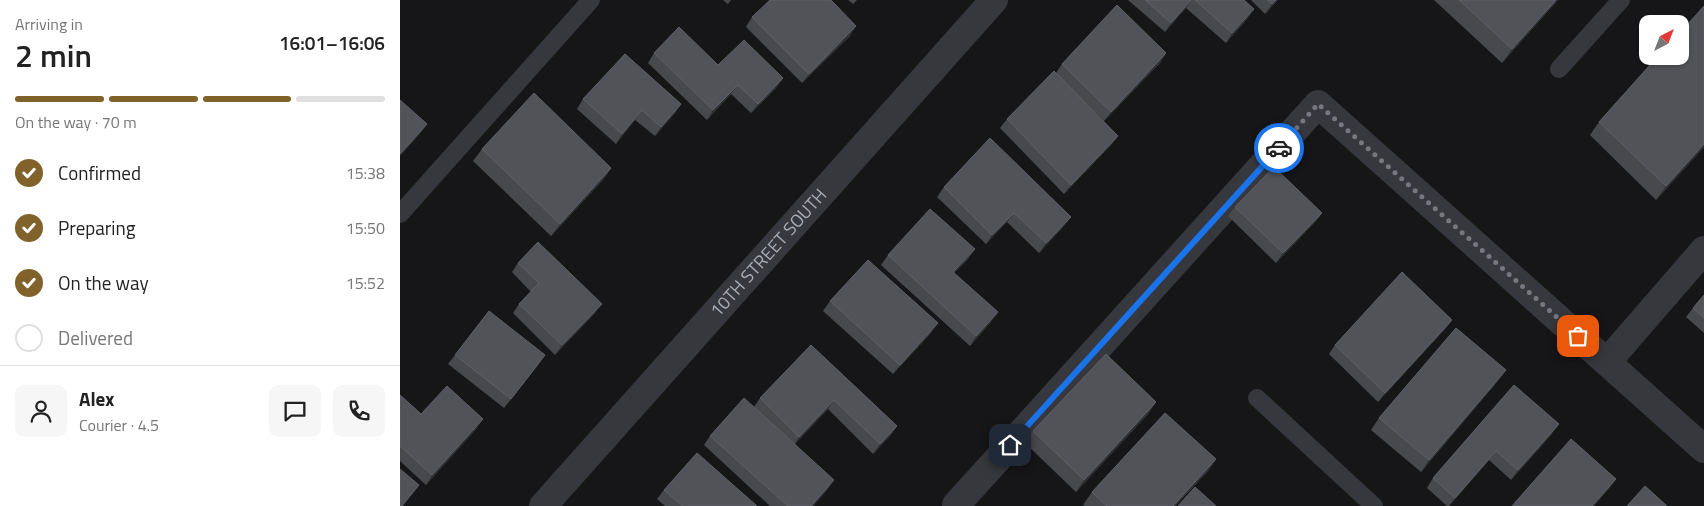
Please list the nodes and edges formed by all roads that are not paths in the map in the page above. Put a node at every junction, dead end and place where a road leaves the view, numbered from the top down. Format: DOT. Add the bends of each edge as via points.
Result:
graph roads {
  1 [pos="592,0"];
  2 [pos="994,0"];
  3 [pos="1621,0"];
  4 [pos="1559,69"];
  5 [pos="400,214"];
  6 [pos="1704,250"];
  7 [pos="1607,362"];
  8 [pos="1257,398"];
  9 [pos="1704,449"];
  10 [pos="957,505"];
  11 [pos="542,506"];
  12 [pos="1374,506"];
  1 -- 5 [label="lane"];
  2 -- 11 [label="street, 10TH STREET SOUTH"];
  3 -- 4 [label="lane"];
  6 -- 7 [label="street"];
  7 -- 9 [label="street"];
  7 -- 10 [label="street" via="1318,104"];
  8 -- 12 [label="lane"];
}
